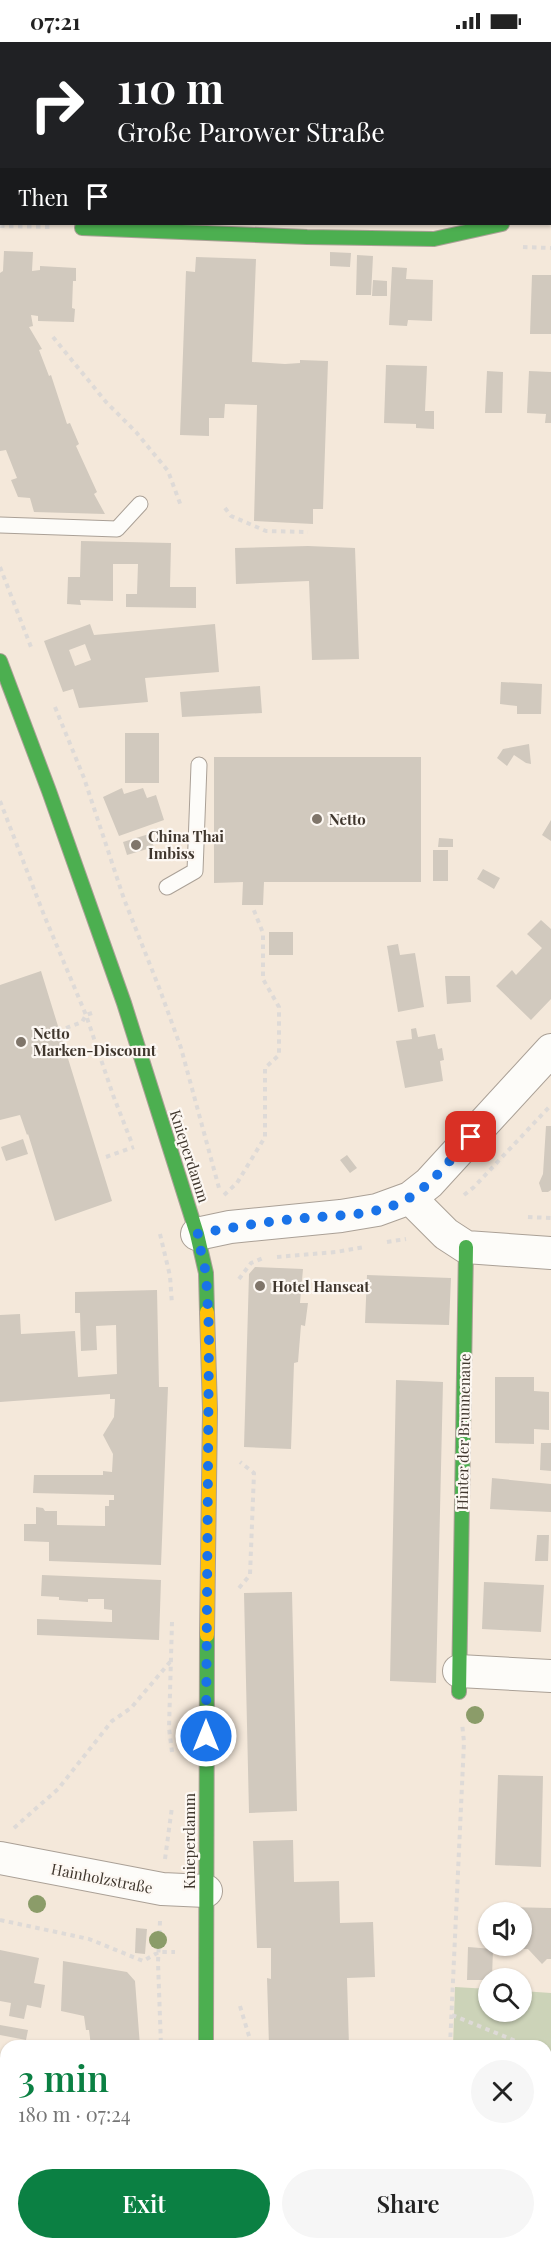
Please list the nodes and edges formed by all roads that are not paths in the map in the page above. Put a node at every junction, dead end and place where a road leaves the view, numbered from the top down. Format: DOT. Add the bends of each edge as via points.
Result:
graph roads {
  1 [pos="497,225"];
  2 [pos="82,228"];
  3 [pos="140,504"];
  4 [pos="0,525"];
  5 [pos="0,662"];
  6 [pos="199,765"];
  7 [pos="167,887"];
  8 [pos="551,1050"];
  9 [pos="410,1198"];
  10 [pos="197,1234"];
  11 [pos="466,1247"];
  12 [pos="551,1252"];
  13 [pos="551,1676"];
  14 [pos="459,1681"];
  15 [pos="6,1844"];
  16 [pos="206,1891"];
  17 [pos="206,2040"];
  1 -- 2 [label="main road" via="434,239"];
  3 -- 4 [label="lane" via="117,529"];
  5 -- 10 [label="main road, Knieperdamm" via="124,1003"];
  6 -- 7 [label="lane" via="195,872"];
  8 -- 9 [label="street" via="429,1183"];
  9 -- 10 [label="street" via="377,1210"];
  9 -- 11 [label="street" via="446,1234"];
  10 -- 16 [label="main road, Knieperdamm" via="206,1273 209,1354"];
  11 -- 12 [label="street"];
  11 -- 14 [label="main road, Hinter der Brunnenaue"];
  13 -- 14 [label="street"];
  15 -- 16 [label="street, Hainholzstraße" via="162,1889"];
  16 -- 17 [label="main road, Knieperdamm"];
}
